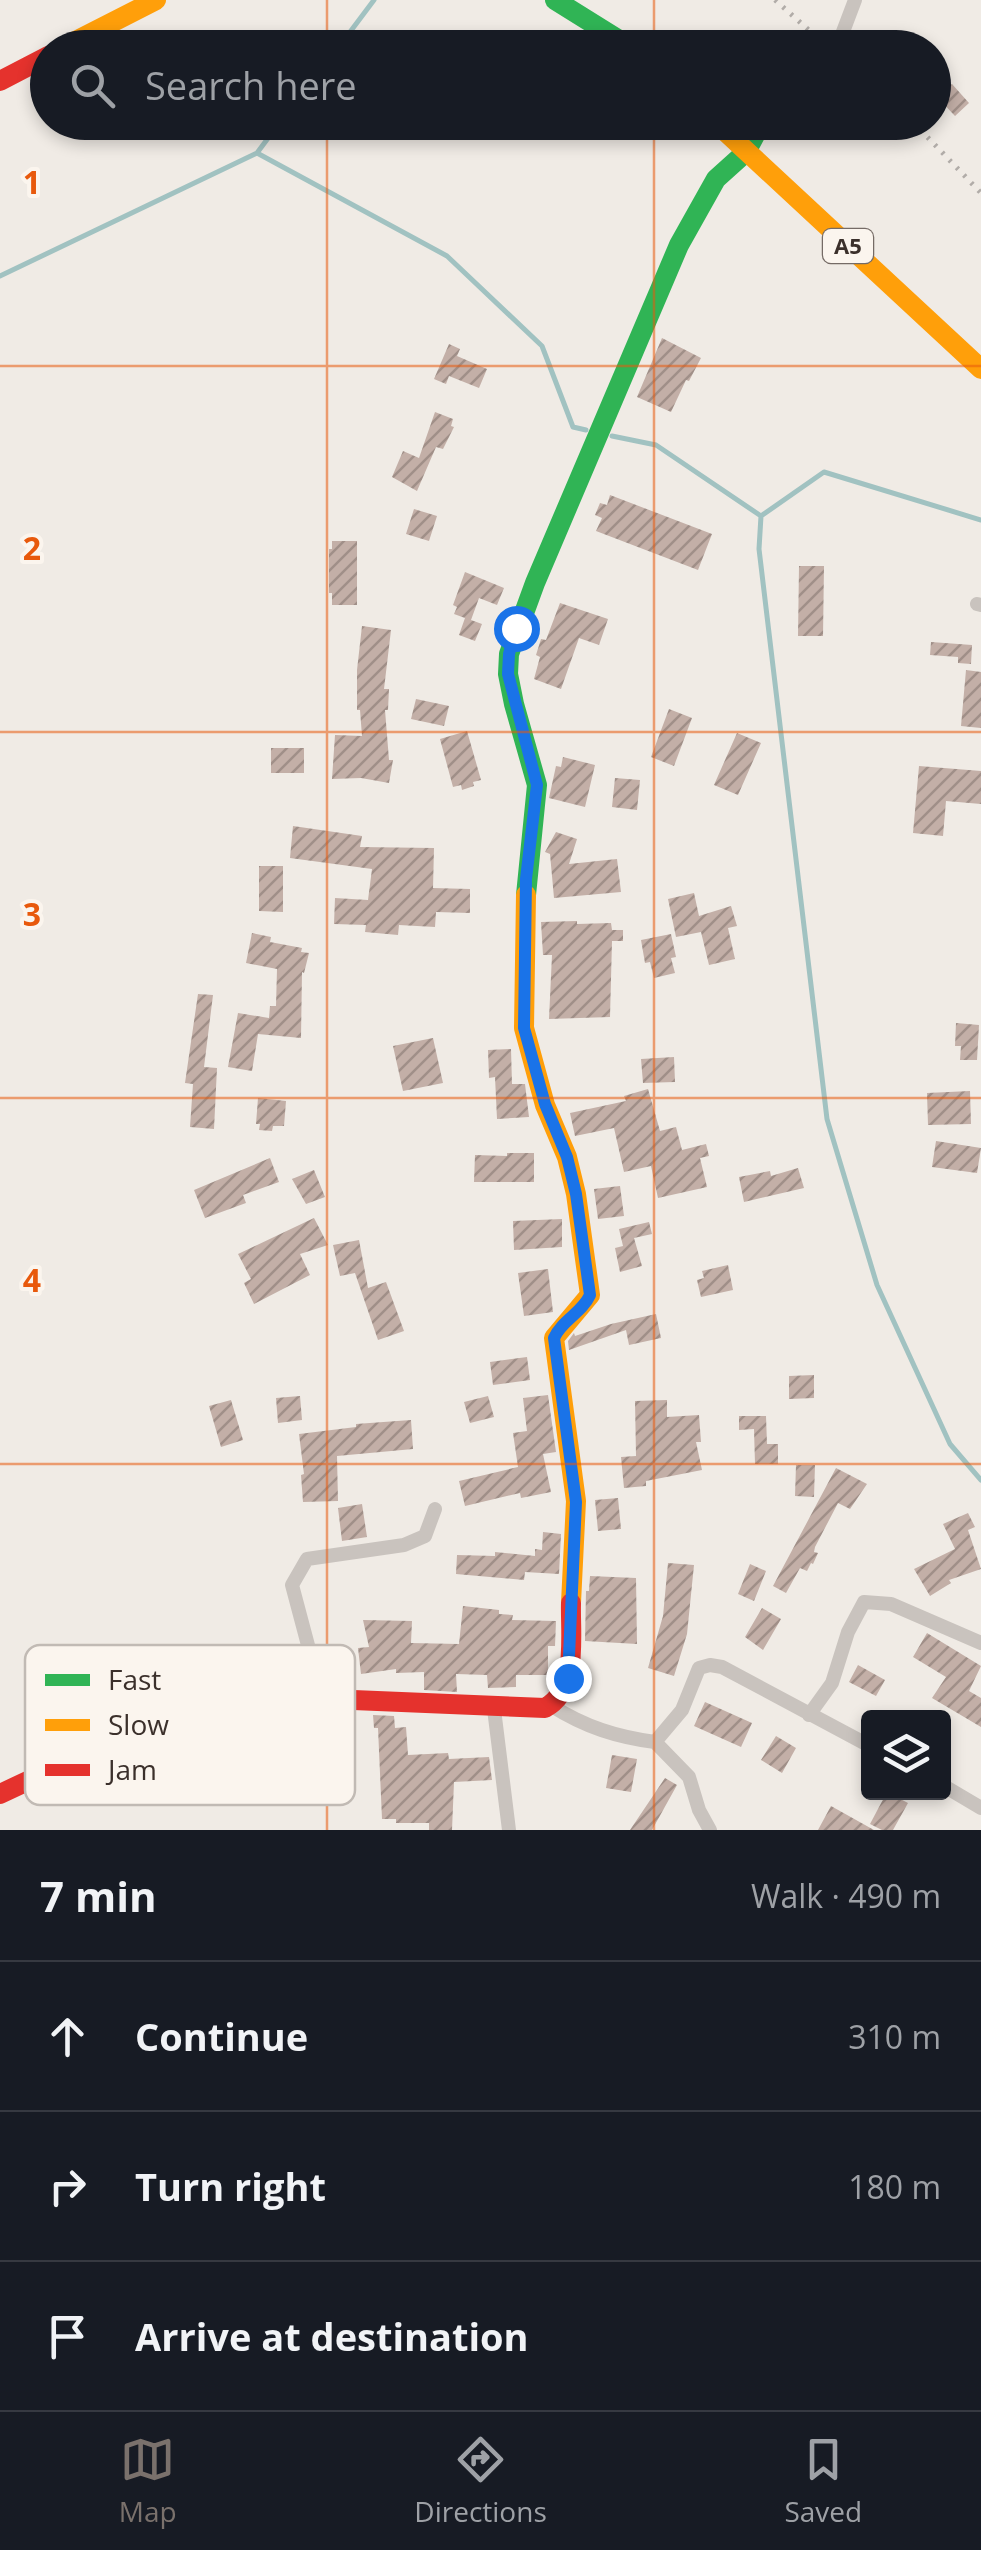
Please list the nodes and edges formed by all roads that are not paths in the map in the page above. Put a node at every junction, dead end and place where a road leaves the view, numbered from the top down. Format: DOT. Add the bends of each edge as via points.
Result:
graph roads {
  1 [pos="156,0"];
  2 [pos="555,0"];
  3 [pos="854,0"];
  4 [pos="97,30"];
  5 [pos="603,30"];
  6 [pos="843,30"];
  7 [pos="30,66"];
  8 [pos="0,82"];
  9 [pos="733,140"];
  10 [pos="752,140"];
  11 [pos="746,152"];
  12 [pos="976,362"];
  13 [pos="435,1508"];
  14 [pos="981,1643"];
  15 [pos="308,1645"];
  16 [pos="355,1701"];
  17 [pos="552,1706"];
  18 [pos="494,1709"];
  19 [pos="809,1715"];
  20 [pos="861,1741"];
  21 [pos="654,1742"];
  22 [pos="25,1782"];
  23 [pos="951,1790"];
  24 [pos="0,1794"];
  25 [pos="981,1808"];
  26 [pos="509,1830"];
  27 [pos="710,1830"];
  1 -- 4 [label="main road"];
  2 -- 5 [label="main road"];
  3 -- 6 [label="street"];
  7 -- 8 [label="main road"];
  9 -- 11 [label="main road, A5"];
  10 -- 11 [label="main road"];
  11 -- 12 [label="main road, A5"];
  11 -- 17 [label="main road" via="716,178 679,244 509,654 514,704 537,785 526,879 524,1028 567,1157 590,1295 554,1338 576,1502 568,1678"];
  13 -- 15 [label="street" via="425,1536 404,1545 307,1558 292,1585"];
  14 -- 19 [label="street" via="891,1604 864,1602 832,1682"];
  16 -- 18 [label="main road"];
  17 -- 18 [label="main road"];
  17 -- 21 [label="street" via="604,1732"];
  18 -- 26 [label="street"];
  19 -- 20 [label="street"];
  19 -- 21 [label="street" via="722,1668 704,1665 682,1710"];
  21 -- 27 [label="street" via="689,1777"];
  22 -- 24 [label="main road"];
  23 -- 25 [label="street"];
}
